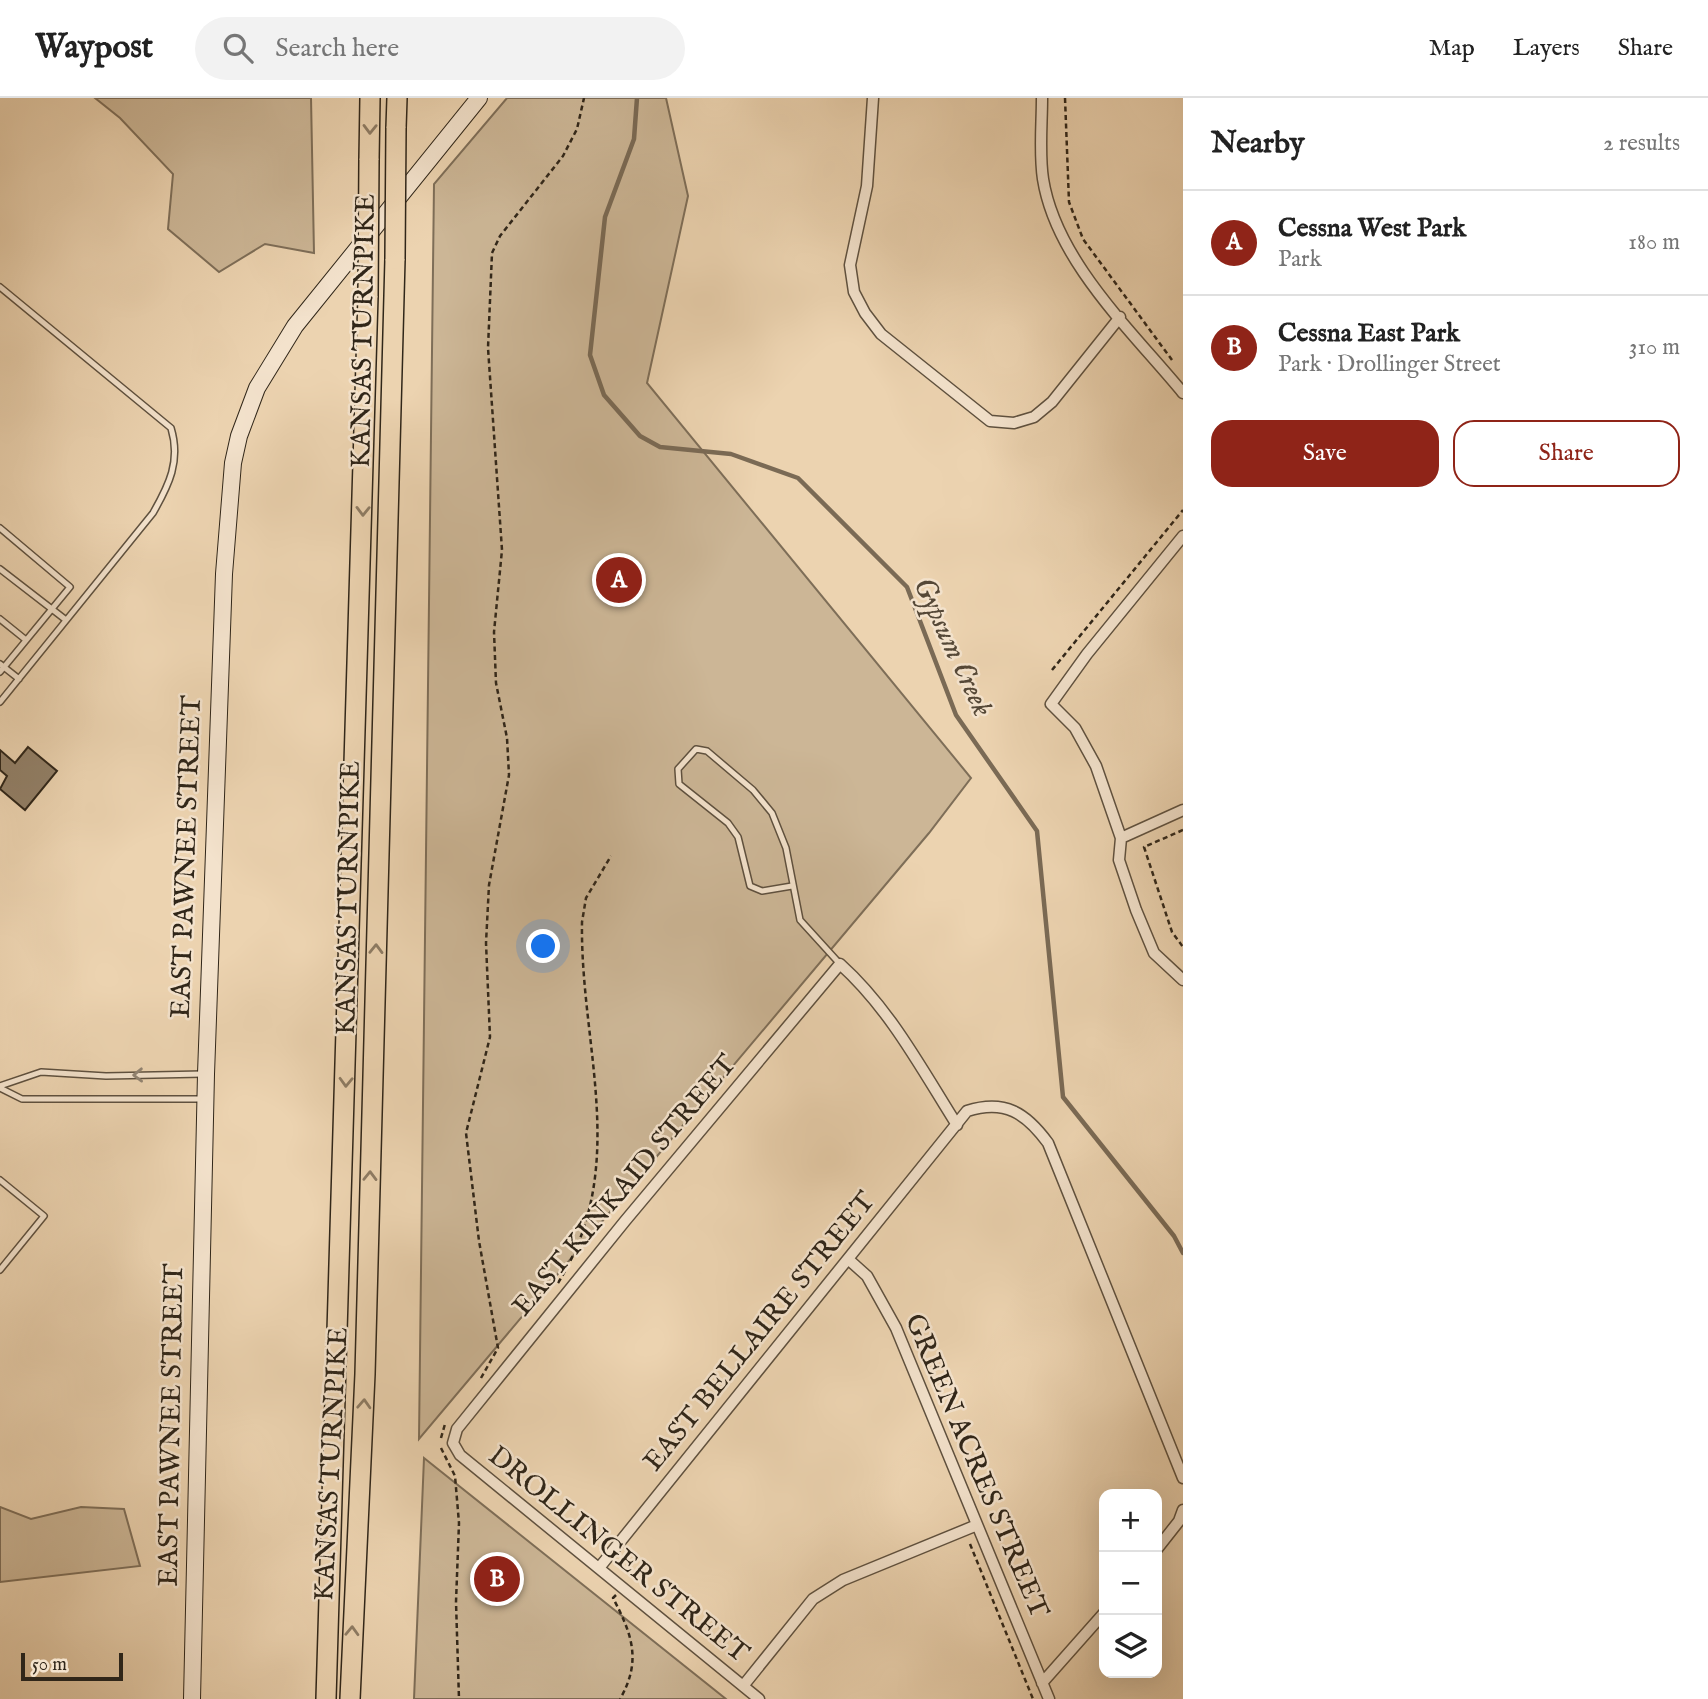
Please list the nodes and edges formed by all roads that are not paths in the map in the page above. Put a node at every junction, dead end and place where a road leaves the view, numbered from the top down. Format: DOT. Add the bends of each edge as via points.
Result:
graph roads {
  1 [pos="370,98"];
  2 [pos="397,98"];
  3 [pos="479,98"];
  4 [pos="873,98"];
  5 [pos="1042,98"];
  6 [pos="0,287"];
  7 [pos="1120,317"];
  8 [pos="1183,393"];
  9 [pos="0,528"];
  10 [pos="1183,536"];
  11 [pos="0,569"];
  12 [pos="52,610"];
  13 [pos="0,619"];
  14 [pos="66,621"];
  15 [pos="26,640"];
  16 [pos="1,667"];
  17 [pos="19,679"];
  18 [pos="0,702"];
  19 [pos="1183,810"];
  20 [pos="1121,838"];
  21 [pos="792,886"];
  22 [pos="839,964"];
  23 [pos="1183,981"];
  24 [pos="206,1073"];
  25 [pos="0,1087"];
  26 [pos="205,1100"];
  27 [pos="957,1125"];
  28 [pos="0,1180"];
  29 [pos="848,1259"];
  30 [pos="0,1270"];
  31 [pos="453,1443"];
  32 [pos="1183,1478"];
  33 [pos="1183,1510"];
  34 [pos="977,1525"];
  35 [pos="1162,1543"];
  36 [pos="599,1568"];
  37 [pos="1102,1615"];
  38 [pos="1042,1683"];
  39 [pos="743,1686"];
  40 [pos="192,1699"];
  41 [pos="326,1699"];
  42 [pos="350,1699"];
  43 [pos="759,1699"];
  44 [pos="1049,1699"];
  1 -- 41 [label="highway, KANSAS TURNPIKE, one-way, bridge"];
  42 -- 2 [label="highway, KANSAS TURNPIKE, one-way, bridge" via="365,1374"];
  3 -- 24 [label="main road, EAST PAWNEE STREET" via="295,326 257,388 239,436 224,574"];
  4 -- 7 [label="street" via="867,186 850,265 854,292 881,334 990,421 1014,423 1034,417 1052,402"];
  5 -- 7 [label="street" via="1043,178 1051,210 1066,248"];
  6 -- 14 [label="lane" via="171,428 176,446 169,486 153,513"];
  7 -- 8 [label="street"];
  9 -- 12 [label="lane" via="70,587"];
  10 -- 20 [label="street" via="1051,704 1075,728 1096,766"];
  11 -- 12 [label="lane"];
  12 -- 14 [label="lane"];
  12 -- 15 [label="lane"];
  13 -- 15 [label="lane"];
  14 -- 17 [label="lane"];
  15 -- 16 [label="lane"];
  16 -- 17 [label="lane"];
  17 -- 18 [label="lane"];
  19 -- 20 [label="street"];
  20 -- 23 [label="street" via="1119,860 1154,953"];
  21 -- 21 [label="lane" via="786,848 772,813 753,790 707,751 695,749 678,769 679,783 738,837 750,886 762,891"];
  21 -- 22 [label="lane" via="800,920"];
  22 -- 27 [label="street" via="867,989 901,1034"];
  22 -- 31 [label="street, EAST KINKAID STREET" via="507,1366 457,1429"];
  24 -- 25 [label="lane, one-way" via="106,1076 41,1072"];
  24 -- 26 [label="main road, EAST PAWNEE STREET"];
  25 -- 26 [label="lane" via="22,1099"];
  26 -- 40 [label="main road, EAST PAWNEE STREET"];
  27 -- 29 [label="street, EAST BELLAIRE STREET"];
  27 -- 32 [label="street, EAST BELLAIRE STREET" via="967,1111 998,1105 1034,1124 1048,1143"];
  28 -- 30 [label="lane" via="44,1216"];
  29 -- 34 [label="street, GREEN ACRES STREET" via="867,1276 896,1328"];
  29 -- 36 [label="street, EAST BELLAIRE STREET"];
  31 -- 36 [label="street, DROLLINGER STREET" via="460,1455"];
  33 -- 35 [label="street"];
  34 -- 38 [label="street, GREEN ACRES STREET"];
  34 -- 39 [label="street" via="843,1580 813,1599"];
  36 -- 39 [label="street, DROLLINGER STREET"];
  37 -- 38 [label="street"];
  38 -- 44 [label="street, GREEN ACRES STREET"];
  39 -- 43 [label="street, DROLLINGER STREET"];
}
